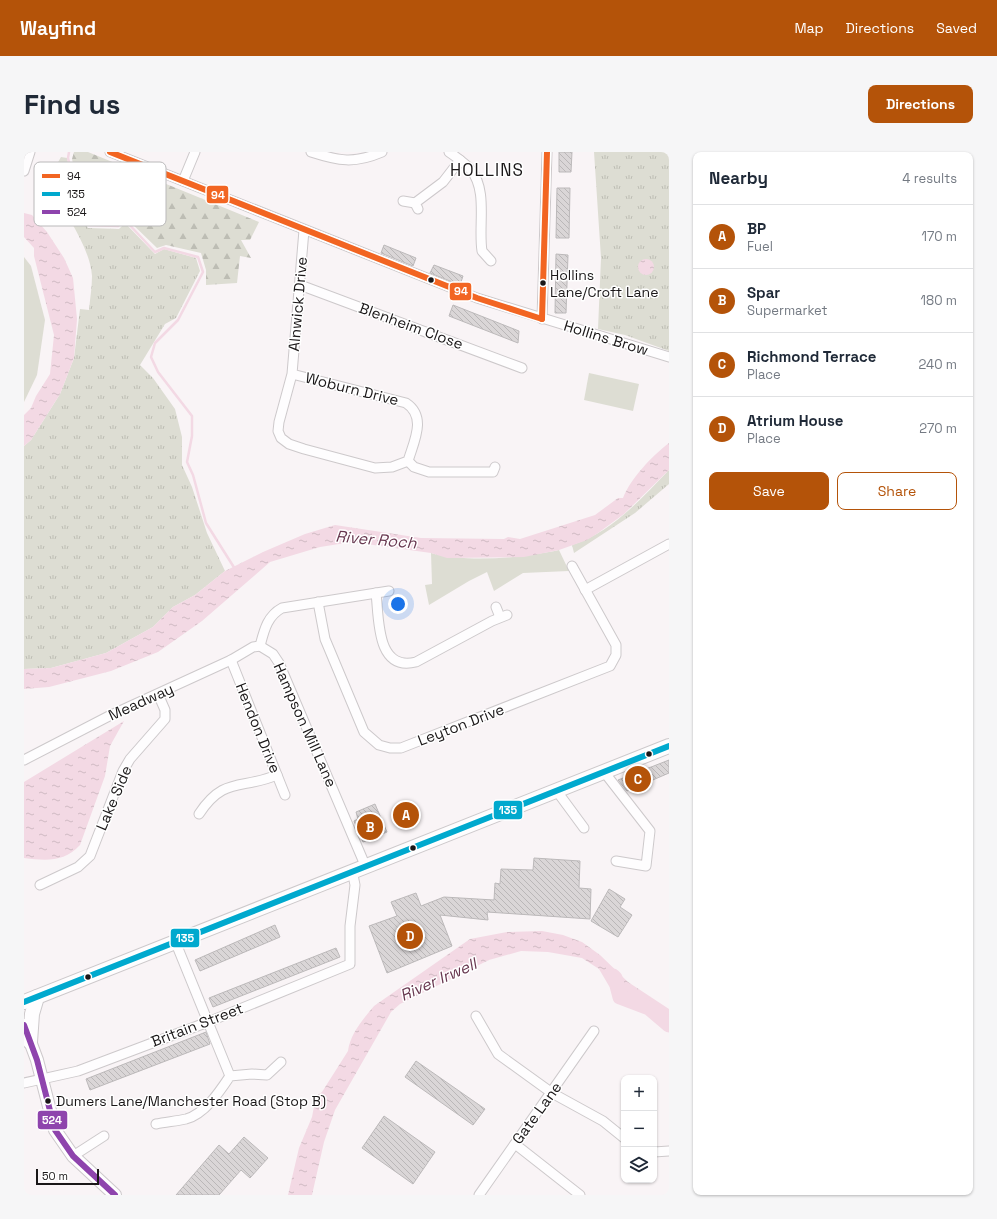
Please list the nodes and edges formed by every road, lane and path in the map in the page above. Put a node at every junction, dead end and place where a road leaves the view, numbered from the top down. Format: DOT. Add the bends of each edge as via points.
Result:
graph roads {
  1 [pos="30,152"];
  2 [pos="110,152"];
  3 [pos="195,152"];
  4 [pos="311,152"];
  5 [pos="382,152"];
  6 [pos="449,152"];
  7 [pos="546,152"];
  8 [pos="460,160"];
  9 [pos="135,162"];
  10 [pos="24,171"];
  11 [pos="166,174"];
  12 [pos="183,181"];
  13 [pos="403,201"];
  14 [pos="304,230"];
  15 [pos="491,261"];
  16 [pos="300,285"];
  17 [pos="542,319"];
  18 [pos="669,357"];
  19 [pos="522,368"];
  20 [pos="292,374"];
  21 [pos="281,438"];
  22 [pos="272,442"];
  23 [pos="408,461"];
  24 [pos="495,467"];
  25 [pos="669,544"];
  26 [pos="572,566"];
  27 [pos="585,590"];
  28 [pos="389,591"];
  29 [pos="376,593"];
  30 [pos="318,602"];
  31 [pos="496,607"];
  32 [pos="260,646"];
  33 [pos="231,660"];
  34 [pos="158,694"];
  35 [pos="669,746"];
  36 [pos="24,760"];
  37 [pos="606,771"];
  38 [pos="277,775"];
  39 [pos="556,790"];
  40 [pos="285,795"];
  41 [pos="199,814"];
  42 [pos="584,828"];
  43 [pos="616,861"];
  44 [pos="359,868"];
  45 [pos="40,885"];
  46 [pos="176,941"];
  47 [pos="350,964"];
  48 [pos="30,999"];
  49 [pos="476,1016"];
  50 [pos="208,1022"];
  51 [pos="24,1025"];
  52 [pos="594,1031"];
  53 [pos="27,1039"];
  54 [pos="281,1062"];
  55 [pos="230,1076"];
  56 [pos="42,1078"];
  57 [pos="24,1083"];
  58 [pos="552,1093"];
  59 [pos="156,1124"];
  60 [pos="104,1136"];
  61 [pos="621,1136"];
  62 [pos="515,1144"];
  63 [pos="669,1151"];
  64 [pos="657,1152"];
  65 [pos="73,1156"];
  66 [pos="577,1194"];
  67 [pos="115,1195"];
  68 [pos="479,1195"];
  1 -- 10 [label="street"];
  2 -- 9 [label="street, Hollins Brow"];
  3 -- 12 [label="street"];
  4 -- 5 [label="street" via="327,158 350,161"];
  6 -- 8 [label="street"];
  7 -- 17 [label="street"];
  8 -- 13 [label="street" via="442,182 416,206"];
  8 -- 15 [label="street" via="470,168 476,180 480,202 482,251"];
  11 -- 12 [label="street, Hollins Brow"];
  12 -- 14 [label="street, Hollins Brow"];
  14 -- 16 [label="street, Alnwick Drive"];
  14 -- 17 [label="street, Hollins Brow" via="477,298"];
  16 -- 19 [label="street, Blenheim Close"];
  16 -- 20 [label="street, Alnwick Drive"];
  17 -- 18 [label="street, Hollins Brow"];
  20 -- 21 [label="street, Alnwick Drive" via="279,422 278,431"];
  20 -- 23 [label="street, Woburn Drive" via="410,406 418,417 418,425"];
  21 -- 22 [label="street"];
  21 -- 23 [label="street" via="296,447 376,468 392,467"];
  23 -- 24 [label="street" via="414,467 429,472 493,472"];
  25 -- 27 [label="street"];
  26 -- 27 [label="street, Leyton Drive"];
  27 -- 30 [label="street, Leyton Drive" via="616,645 616,655 610,666 406,746 395,748 379,745 364,732 325,639"];
  28 -- 29 [label="street"];
  29 -- 30 [label="street"];
  29 -- 31 [label="street" via="384,648 389,656 402,663 416,662 504,616"];
  30 -- 32 [label="street" via="286,606 277,610 268,622"];
  32 -- 33 [label="street, Meadway" via="247,650"];
  32 -- 44 [label="street, Hampson Mill Lane" via="273,654 279,663"];
  33 -- 34 [label="street, Meadway"];
  33 -- 38 [label="street, Hendon Drive"];
  34 -- 36 [label="street, Meadway"];
  34 -- 45 [label="street, Lake Side" via="165,710 165,719 130,759 123,771 90,856 78,867"];
  35 -- 37 [label="highway"];
  37 -- 39 [label="highway"];
  37 -- 43 [label="street" via="650,831 646,866"];
  38 -- 40 [label="street, Hendon Drive"];
  38 -- 41 [label="street" via="223,789 210,798"];
  39 -- 42 [label="street"];
  39 -- 44 [label="highway"];
  44 -- 46 [label="highway"];
  44 -- 47 [label="street, Hampson Mill Lane" via="350,926"];
  46 -- 48 [label="highway"];
  46 -- 50 [label="street"];
  47 -- 50 [label="street, Britain Street"];
  48 -- 53 [label="highway" via="32,1014"];
  49 -- 58 [label="street" via="498,1054"];
  50 -- 55 [label="street"];
  50 -- 56 [label="street, Britain Street" via="78,1071"];
  51 -- 53 [label="main road"];
  52 -- 58 [label="street, Gate Lane"];
  53 -- 56 [label="main road"];
  54 -- 55 [label="street" via="267,1075"];
  55 -- 59 [label="street" via="199,1113 187,1119"];
  56 -- 57 [label="street, Britain Street"];
  56 -- 65 [label="main road" via="55,1130"];
  58 -- 61 [label="street" via="603,1121"];
  58 -- 62 [label="street, Gate Lane"];
  60 -- 65 [label="street"];
  62 -- 66 [label="street"];
  62 -- 68 [label="street, Gate Lane"];
  63 -- 64 [label="street"];
  65 -- 67 [label="main road"];
}
